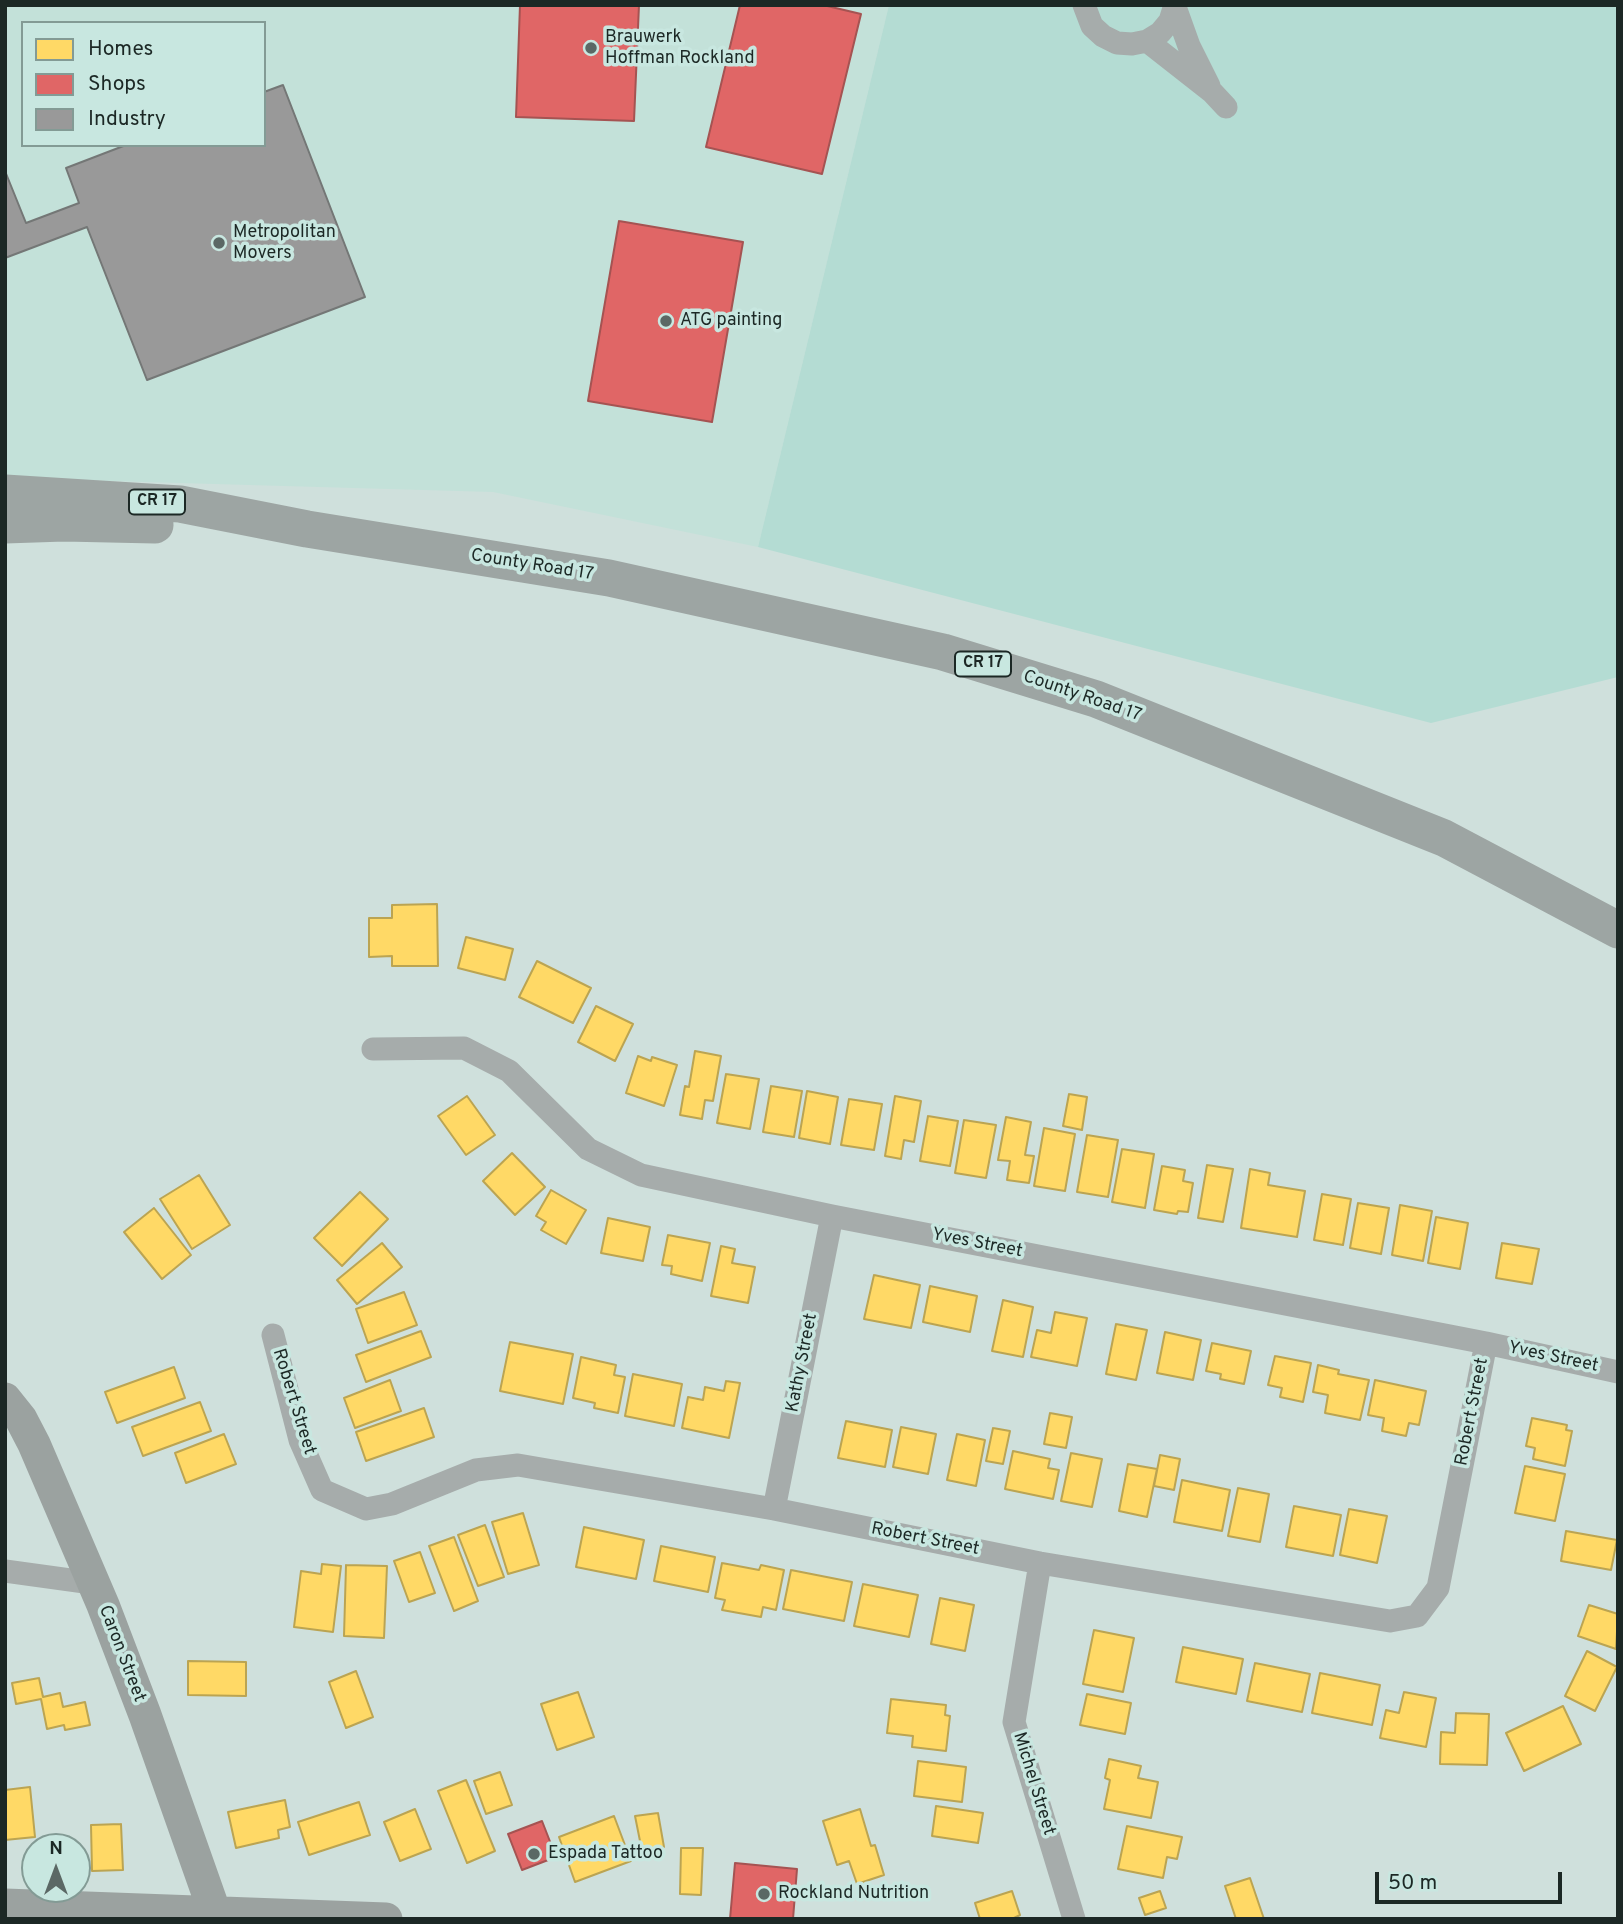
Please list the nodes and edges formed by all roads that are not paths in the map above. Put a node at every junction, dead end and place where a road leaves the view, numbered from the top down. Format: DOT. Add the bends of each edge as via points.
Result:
graph roads {
  1 [pos="1084,5"];
  2 [pos="1175,6"];
  3 [pos="1147,41"];
  4 [pos="5,493"];
  5 [pos="5,525"];
  6 [pos="307,529"];
  7 [pos="1618,930"];
  8 [pos="373,1049"];
  9 [pos="832,1216"];
  10 [pos="273,1335"];
  11 [pos="1486,1343"];
  12 [pos="1618,1372"];
  13 [pos="5,1399"];
  14 [pos="774,1510"];
  15 [pos="1040,1563"];
  16 [pos="5,1571"];
  17 [pos="92,1583"];
  18 [pos="5,1905"];
  19 [pos="216,1915"];
  20 [pos="386,1919"];
  21 [pos="1074,1919"];
  1 -- 3 [label="street" via="1092,26 1103,36 1125,44"];
  2 -- 3 [label="street" via="1160,33"];
  2 -- 3 [label="street" via="1189,46 1219,100"];
  4 -- 6 [label="main road, County Road 17 / CR 17" via="180,504"];
  5 -- 6 [label="main road, County Road 17 / CR 17"];
  6 -- 7 [label="main road, County Road 17 / CR 17" via="609,578 943,652 1097,699 1444,838"];
  8 -- 9 [label="street, Yves Street" via="464,1048 509,1071 588,1149 641,1175"];
  9 -- 11 [label="street, Yves Street"];
  9 -- 14 [label="street, Kathy Street"];
  10 -- 14 [label="street, Robert Street" via="300,1440 322,1490 366,1509 393,1504 476,1470 518,1465"];
  11 -- 12 [label="street, Yves Street"];
  11 -- 15 [label="street, Robert Street" via="1438,1588 1417,1616 1390,1621"];
  13 -- 17 [label="street, Caron Street" via="34,1444"];
  14 -- 15 [label="street, Robert Street"];
  15 -- 21 [label="street, Michel Street" via="1014,1722"];
  16 -- 17 [label="street"];
  17 -- 19 [label="street, Caron Street"];
  18 -- 19 [label="street"];
  19 -- 20 [label="street"];
}
